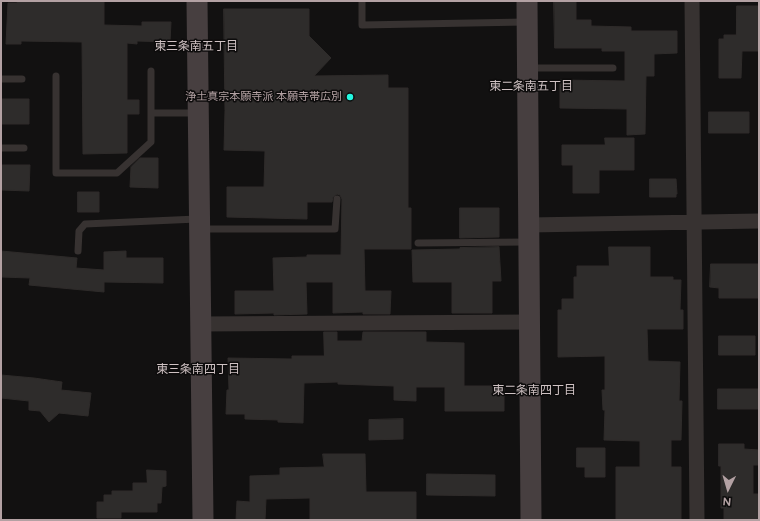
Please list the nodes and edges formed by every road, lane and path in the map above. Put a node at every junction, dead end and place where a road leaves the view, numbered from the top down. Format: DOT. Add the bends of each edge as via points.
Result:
graph roads {
  1 [pos="197,1"];
  2 [pos="362,1"];
  3 [pos="527,1"];
  4 [pos="692,1"];
  5 [pos="527,22"];
  6 [pos="527,68"];
  7 [pos="613,68"];
  8 [pos="151,71"];
  9 [pos="56,76"];
  10 [pos="1,79"];
  11 [pos="22,79"];
  12 [pos="151,113"];
  13 [pos="198,113"];
  14 [pos="1,148"];
  15 [pos="24,148"];
  16 [pos="336,199"];
  17 [pos="759,221"];
  18 [pos="694,222"];
  19 [pos="199,224"];
  20 [pos="529,234"];
  21 [pos="418,243"];
  22 [pos="78,251"];
  23 [pos="530,322"];
  24 [pos="200,324"];
  25 [pos="203,520"];
  26 [pos="531,520"];
  27 [pos="697,520"];
  1 -- 13 [label="street"];
  2 -- 5 [label="lane" via="362,26"];
  3 -- 5 [label="street"];
  4 -- 18 [label="street"];
  5 -- 6 [label="street"];
  6 -- 7 [label="lane"];
  6 -- 20 [label="street"];
  8 -- 12 [label="lane"];
  9 -- 12 [label="lane" via="56,173 117,173 151,142"];
  10 -- 11 [label="lane"];
  12 -- 13 [label="lane"];
  13 -- 19 [label="street"];
  14 -- 15 [label="lane"];
  16 -- 19 [label="lane" via="335,229"];
  17 -- 18 [label="street"];
  18 -- 20 [label="street"];
  18 -- 27 [label="street"];
  19 -- 22 [label="lane" via="85,224 79,231"];
  19 -- 24 [label="street"];
  20 -- 21 [label="lane"];
  20 -- 23 [label="street"];
  23 -- 24 [label="street"];
  23 -- 26 [label="street"];
  24 -- 25 [label="street"];
}
